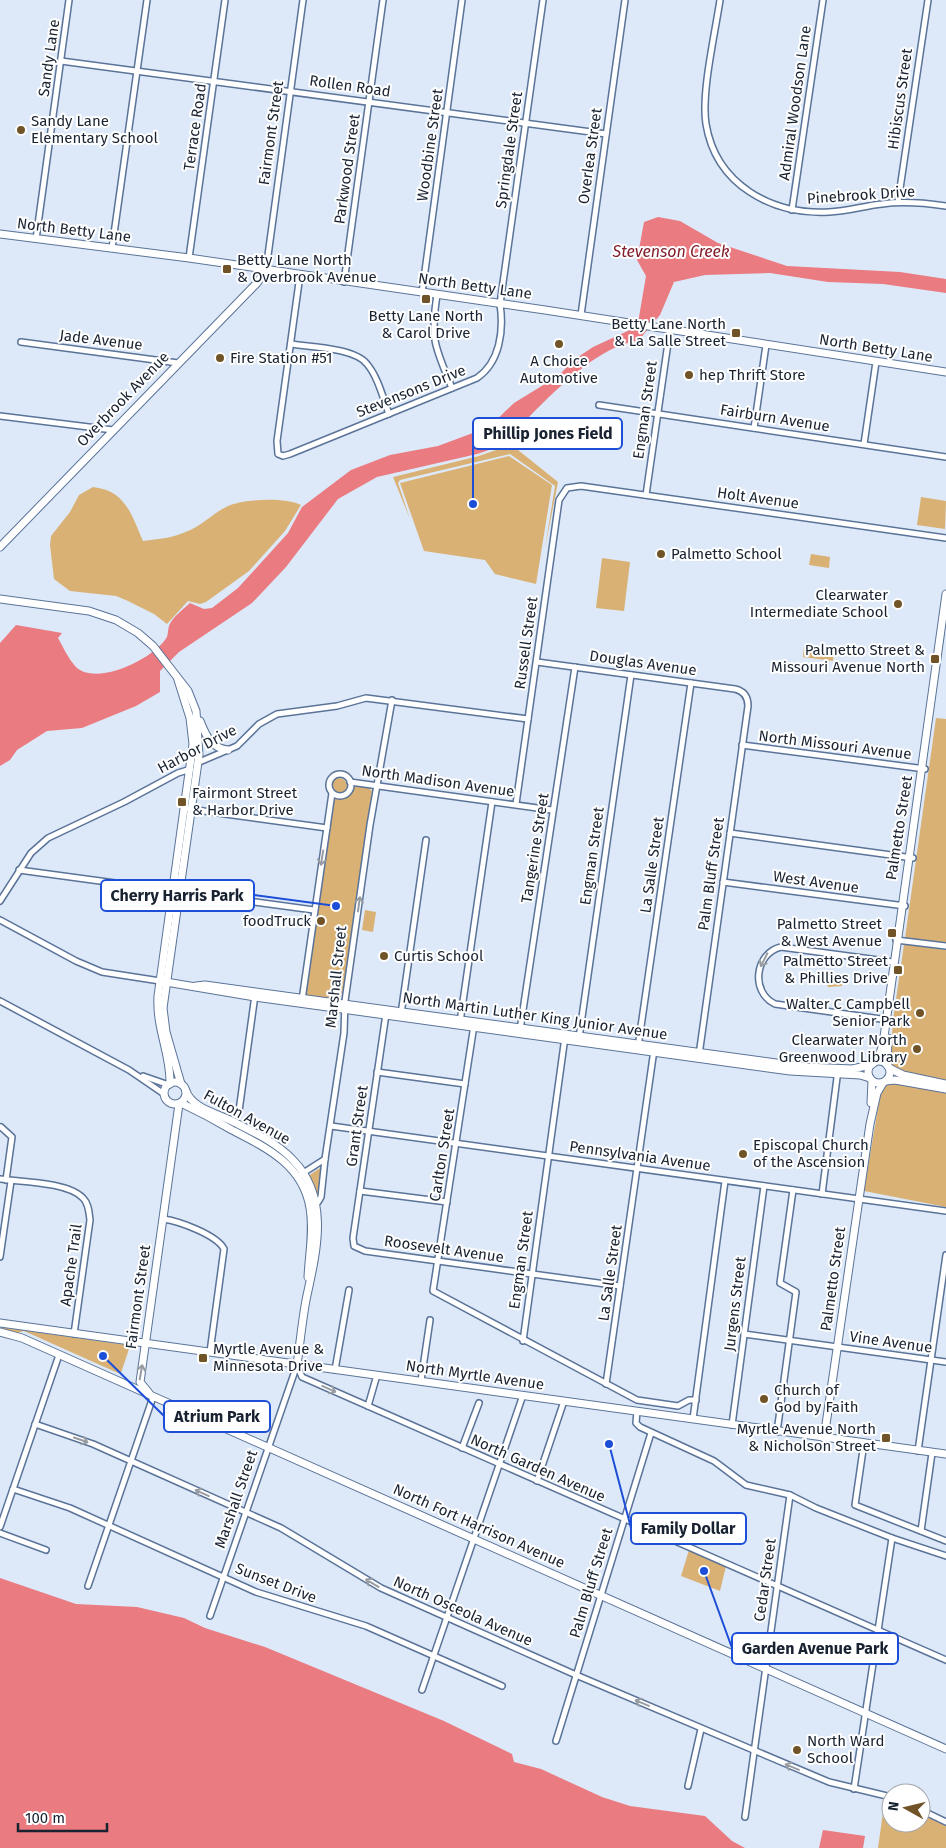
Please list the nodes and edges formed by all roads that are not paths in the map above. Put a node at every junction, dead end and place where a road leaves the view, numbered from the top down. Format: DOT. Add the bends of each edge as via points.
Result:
graph roads {
  1 [pos="69,0"];
  2 [pos="147,0"];
  3 [pos="225,0"];
  4 [pos="303,0"];
  5 [pos="383,0"];
  6 [pos="462,0"];
  7 [pos="543,0"];
  8 [pos="625,0"];
  9 [pos="720,0"];
  10 [pos="823,0"];
  11 [pos="928,0"];
  12 [pos="61,60"];
  13 [pos="137,71"];
  14 [pos="214,81"];
  15 [pos="290,91"];
  16 [pos="369,101"];
  17 [pos="447,113"];
  18 [pos="525,123"];
  19 [pos="606,134"];
  20 [pos="898,202"];
  21 [pos="946,206"];
  22 [pos="792,210"];
  23 [pos="0,234"];
  24 [pos="36,239"];
  25 [pos="112,248"];
  26 [pos="189,258"];
  27 [pos="266,270"];
  28 [pos="300,275"];
  29 [pos="344,282"];
  30 [pos="422,293"];
  31 [pos="437,295"];
  32 [pos="500,304"];
  33 [pos="580,315"];
  34 [pos="670,329"];
  35 [pos="21,342"];
  36 [pos="291,344"];
  37 [pos="766,345"];
  38 [pos="178,362"];
  39 [pos="876,362"];
  40 [pos="946,372"];
  41 [pos="452,388"];
  42 [pos="599,405"];
  43 [pos="658,413"];
  44 [pos="389,414"];
  45 [pos="0,416"];
  46 [pos="754,428"];
  47 [pos="112,430"];
  48 [pos="864,444"];
  49 [pos="946,457"];
  50 [pos="567,488"];
  51 [pos="646,495"];
  52 [pos="946,538"];
  53 [pos="2,542"];
  54 [pos="946,594"];
  55 [pos="0,599"];
  56 [pos="946,624"];
  57 [pos="537,662"];
  58 [pos="575,667"];
  59 [pos="174,671"];
  60 [pos="631,675"];
  61 [pos="691,683"];
  62 [pos="745,694"];
  63 [pos="392,700"];
  64 [pos="196,711"];
  65 [pos="528,719"];
  66 [pos="742,745"];
  67 [pos="228,750"];
  68 [pos="198,761"];
  69 [pos="190,769"];
  70 [pos="924,769"];
  71 [pos="350,782"];
  72 [pos="377,785"];
  73 [pos="332,793"];
  74 [pos="492,802"];
  75 [pos="516,804"];
  76 [pos="188,808"];
  77 [pos="552,810"];
  78 [pos="327,828"];
  79 [pos="730,832"];
  80 [pos="426,840"];
  81 [pos="911,858"];
  82 [pos="20,870"];
  83 [pos="723,882"];
  84 [pos="176,892"];
  85 [pos="0,901"];
  86 [pos="903,906"];
  87 [pos="314,910"];
  88 [pos="0,920"];
  89 [pos="898,940"];
  90 [pos="946,946"];
  91 [pos="893,962"];
  92 [pos="163,981"];
  93 [pos="255,995"];
  94 [pos="0,1001"];
  95 [pos="302,1001"];
  96 [pos="344,1007"];
  97 [pos="386,1012"];
  98 [pos="401,1014"];
  99 [pos="887,1020"];
  100 [pos="460,1022"];
  101 [pos="474,1024"];
  102 [pos="520,1030"];
  103 [pos="565,1037"];
  104 [pos="579,1039"];
  105 [pos="638,1047"];
  106 [pos="654,1049"];
  107 [pos="699,1055"];
  108 [pos="873,1064"];
  109 [pos="888,1066"];
  110 [pos="129,1070"];
  111 [pos="377,1072"];
  112 [pos="838,1072"];
  113 [pos="871,1079"];
  114 [pos="884,1082"];
  115 [pos="169,1084"];
  116 [pos="181,1084"];
  117 [pos="465,1084"];
  118 [pos="946,1084"];
  119 [pos="946,1089"];
  120 [pos="186,1091"];
  121 [pos="164,1094"];
  122 [pos="170,1103"];
  123 [pos="180,1104"];
  124 [pos="239,1111"];
  125 [pos="870,1124"];
  126 [pos="331,1126"];
  127 [pos="1,1127"];
  128 [pos="369,1131"];
  129 [pos="456,1143"];
  130 [pos="174,1148"];
  131 [pos="548,1156"];
  132 [pos="325,1159"];
  133 [pos="637,1168"];
  134 [pos="300,1174"];
  135 [pos="0,1179"];
  136 [pos="8,1180"];
  137 [pos="725,1181"];
  138 [pos="764,1186"];
  139 [pos="360,1190"];
  140 [pos="793,1190"];
  141 [pos="312,1191"];
  142 [pos="822,1194"];
  143 [pos="308,1199"];
  144 [pos="859,1199"];
  145 [pos="319,1200"];
  146 [pos="447,1202"];
  147 [pos="946,1211"];
  148 [pos="163,1219"];
  149 [pos="354,1246"];
  150 [pos="946,1255"];
  151 [pos="0,1257"];
  152 [pos="438,1261"];
  153 [pos="532,1274"];
  154 [pos="620,1286"];
  155 [pos="349,1290"];
  156 [pos="306,1303"];
  157 [pos="430,1320"];
  158 [pos="0,1323"];
  159 [pos="0,1332"];
  160 [pos="74,1334"];
  161 [pos="744,1334"];
  162 [pos="789,1340"];
  163 [pos="523,1341"];
  164 [pos="146,1343"];
  165 [pos="837,1347"];
  166 [pos="210,1352"];
  167 [pos="59,1354"];
  168 [pos="931,1360"];
  169 [pos="946,1362"];
  170 [pos="297,1364"];
  171 [pos="336,1370"];
  172 [pos="377,1375"];
  173 [pos="422,1381"];
  174 [pos="606,1384"];
  175 [pos="523,1395"];
  176 [pos="153,1396"];
  177 [pos="696,1400"];
  178 [pos="564,1401"];
  179 [pos="479,1403"];
  180 [pos="368,1406"];
  181 [pos="638,1412"];
  182 [pos="693,1419"];
  183 [pos="35,1424"];
  184 [pos="732,1425"];
  185 [pos="776,1432"];
  186 [pos="651,1433"];
  187 [pos="824,1438"];
  188 [pos="864,1443"];
  189 [pos="269,1447"];
  190 [pos="462,1448"];
  191 [pos="918,1451"];
  192 [pos="932,1452"];
  193 [pos="946,1454"];
  194 [pos="131,1461"];
  195 [pos="499,1464"];
  196 [pos="537,1481"];
  197 [pos="13,1489"];
  198 [pos="790,1495"];
  199 [pos="2,1513"];
  200 [pos="246,1513"];
  201 [pos="624,1519"];
  202 [pos="109,1525"];
  203 [pos="0,1527"];
  204 [pos="921,1531"];
  205 [pos="0,1533"];
  206 [pos="892,1538"];
  207 [pos="474,1539"];
  208 [pos="946,1541"];
  209 [pos="46,1550"];
  210 [pos="946,1556"];
  211 [pos="224,1577"];
  212 [pos="777,1585"];
  213 [pos="88,1586"];
  214 [pos="601,1596"];
  215 [pos="210,1616"];
  216 [pos="446,1618"];
  217 [pos="878,1628"];
  218 [pos="433,1656"];
  219 [pos="946,1660"];
  220 [pos="766,1669"];
  221 [pos="576,1675"];
  222 [pos="502,1686"];
  223 [pos="422,1690"];
  224 [pos="865,1713"];
  225 [pos="701,1729"];
  226 [pos="556,1741"];
  227 [pos="946,1749"];
  228 [pos="754,1752"];
  229 [pos="688,1786"];
  230 [pos="854,1789"];
  231 [pos="881,1795"];
  232 [pos="931,1815"];
  233 [pos="744,1817"];
  234 [pos="946,1822"];
  1 -- 12 [label="street, Sandy Lane"];
  2 -- 13 [label="street"];
  3 -- 14 [label="street, Terrace Road"];
  4 -- 15 [label="street, Fairmont Street"];
  5 -- 16 [label="street, Parkwood Street"];
  6 -- 17 [label="street, Woodbine Street"];
  7 -- 18 [label="street, Springdale Street"];
  8 -- 19 [label="street, Overlea Street"];
  9 -- 22 [label="street, Pinebrook Drive" via="706,95 706,125 710,140 724,168 744,188 777,207"];
  10 -- 22 [label="street, Admiral Woodson Lane"];
  11 -- 20 [label="street, Hibiscus Street"];
  12 -- 13 [label="street, Rollen Road"];
  12 -- 24 [label="street, Sandy Lane"];
  13 -- 14 [label="street, Rollen Road"];
  13 -- 25 [label="street"];
  14 -- 15 [label="street, Rollen Road"];
  14 -- 26 [label="street, Terrace Road"];
  15 -- 16 [label="street, Rollen Road"];
  15 -- 27 [label="street, Fairmont Street"];
  16 -- 17 [label="street, Rollen Road"];
  16 -- 29 [label="street, Parkwood Street"];
  17 -- 18 [label="street, Rollen Road"];
  17 -- 30 [label="street, Woodbine Street"];
  18 -- 19 [label="street, Rollen Road"];
  18 -- 32 [label="street, Springdale Street"];
  19 -- 33 [label="street, Overlea Street"];
  20 -- 21 [label="street, Pinebrook Drive"];
  20 -- 22 [label="street, Pinebrook Drive" via="830,212"];
  23 -- 24 [label="street, North Betty Lane"];
  24 -- 25 [label="street, North Betty Lane"];
  25 -- 26 [label="street, North Betty Lane"];
  26 -- 27 [label="street, North Betty Lane"];
  27 -- 28 [label="street, North Betty Lane"];
  27 -- 38 [label="street, Overbrook Avenue"];
  28 -- 29 [label="street, North Betty Lane"];
  28 -- 36 [label="street"];
  29 -- 30 [label="street, North Betty Lane"];
  30 -- 31 [label="street, North Betty Lane"];
  31 -- 32 [label="street, North Betty Lane"];
  31 -- 41 [label="street" via="432,333"];
  32 -- 33 [label="street, North Betty Lane"];
  32 -- 41 [label="street, Stevensons Drive" via="502,316 495,360 477,378"];
  33 -- 34 [label="street, North Betty Lane"];
  34 -- 37 [label="street, North Betty Lane"];
  34 -- 43 [label="street, Engman Street"];
  35 -- 38 [label="street, Jade Avenue"];
  36 -- 44 [label="street" via="362,358 372,372"];
  36 -- 44 [label="street, Stevensons Drive" via="277,441 278,454 290,454"];
  37 -- 39 [label="street, North Betty Lane"];
  37 -- 46 [label="street"];
  38 -- 47 [label="street, Overbrook Avenue"];
  39 -- 40 [label="street, North Betty Lane"];
  39 -- 48 [label="street"];
  41 -- 44 [label="street, Stevensons Drive"];
  42 -- 43 [label="street, Fairburn Avenue"];
  43 -- 46 [label="street, Fairburn Avenue"];
  43 -- 51 [label="street, Engman Street"];
  45 -- 47 [label="street"];
  46 -- 48 [label="street, Fairburn Avenue"];
  47 -- 53 [label="street, Overbrook Avenue"];
  48 -- 49 [label="street, Fairburn Avenue"];
  50 -- 51 [label="street, Holt Avenue" via="581,486"];
  50 -- 57 [label="street, Russell Street" via="560,500"];
  51 -- 52 [label="street, Holt Avenue"];
  54 -- 70 [label="street, Palmetto Street"];
  55 -- 59 [label="street" via="99,614 131,628 148,641"];
  56 -- 70 [label="street, Palmetto Street"];
  57 -- 58 [label="street, Douglas Avenue"];
  57 -- 65 [label="street, Russell Street"];
  58 -- 60 [label="street, Douglas Avenue"];
  58 -- 77 [label="street, Tangerine Street" via="556,802"];
  59 -- 64 [label="street" via="188,691"];
  59 -- 69 [label="street" via="190,718 193,744"];
  60 -- 61 [label="street, Douglas Avenue"];
  60 -- 104 [label="street, Engman Street"];
  61 -- 62 [label="street, Douglas Avenue" via="735,689"];
  61 -- 105 [label="street, La Salle Street"];
  62 -- 66 [label="street, Palm Bluff Street" via="748,703"];
  63 -- 65 [label="street, Harbor Drive"];
  63 -- 67 [label="street, Harbor Drive" via="366,698 337,706 276,714"];
  63 -- 72 [label="street, Marshall Street"];
  64 -- 67 [label="street" via="209,741"];
  64 -- 68 [label="street"];
  65 -- 75 [label="street, Russell Street"];
  66 -- 70 [label="street, North Missouri Avenue"];
  66 -- 79 [label="street, Palm Bluff Street"];
  67 -- 68 [label="street, Harbor Drive"];
  68 -- 69 [label="street, Harbor Drive"];
  68 -- 76 [label="street"];
  69 -- 76 [label="street"];
  69 -- 82 [label="street, Harbor Drive" via="48,838 31,853"];
  70 -- 81 [label="street, Palmetto Street"];
  71 -- 72 [label="street, North Madison Avenue"];
  71 -- 73 [label="street" via="346,794"];
  71 -- 73 [label="street" via="343,775 336,775 329,783"];
  72 -- 74 [label="street, North Madison Avenue"];
  96 -- 72 [label="street, Marshall Street, one-way"];
  73 -- 78 [label="street"];
  74 -- 75 [label="street, North Madison Avenue"];
  74 -- 100 [label="street"];
  75 -- 77 [label="street, North Madison Avenue"];
  76 -- 78 [label="street"];
  76 -- 84 [label="street"];
  77 -- 102 [label="street, Tangerine Street"];
  78 -- 87 [label="street, one-way"];
  79 -- 81 [label="street"];
  79 -- 83 [label="street, Palm Bluff Street"];
  80 -- 98 [label="street"];
  81 -- 86 [label="street, Palmetto Street"];
  82 -- 84 [label="street"];
  82 -- 85 [label="street, Harbor Drive"];
  83 -- 86 [label="street, West Avenue"];
  83 -- 107 [label="street, Palm Bluff Street"];
  84 -- 87 [label="street"];
  84 -- 92 [label="street"];
  86 -- 89 [label="street, Palmetto Street"];
  87 -- 95 [label="street"];
  88 -- 92 [label="street, North Martin Luther King Junior Avenue" via="102,972"];
  89 -- 90 [label="street"];
  89 -- 91 [label="street, Palmetto Street"];
  89 -- 99 [label="street, Palmetto Street"];
  91 -- 99 [label="street, Palmetto Street"];
  91 -- 99 [label="street, one-way" via="781,947 765,956 759,974 761,992 775,1004"];
  92 -- 93 [label="street, North Martin Luther King Junior Avenue" via="204,990"];
  92 -- 115 [label="street" via="158,1019 168,1062"];
  92 -- 116 [label="street" via="164,1021"];
  93 -- 95 [label="street, North Martin Luther King Junior Avenue"];
  93 -- 124 [label="street"];
  94 -- 110 [label="street"];
  95 -- 96 [label="street, North Martin Luther King Junior Avenue"];
  96 -- 97 [label="street, North Martin Luther King Junior Avenue"];
  96 -- 126 [label="street, Marshall Street" via="344,1033"];
  97 -- 98 [label="street, North Martin Luther King Junior Avenue"];
  97 -- 111 [label="street, Grant Street"];
  98 -- 100 [label="street, North Martin Luther King Junior Avenue"];
  99 -- 108 [label="street, Palmetto Street" via="881,1052"];
  99 -- 109 [label="street, Palmetto Street"];
  100 -- 101 [label="street, North Martin Luther King Junior Avenue"];
  101 -- 102 [label="street, North Martin Luther King Junior Avenue"];
  101 -- 117 [label="street, Carlton Street"];
  102 -- 103 [label="street, North Martin Luther King Junior Avenue"];
  103 -- 104 [label="street, North Martin Luther King Junior Avenue"];
  103 -- 131 [label="street, Engman Street"];
  104 -- 105 [label="street, North Martin Luther King Junior Avenue"];
  105 -- 106 [label="street, North Martin Luther King Junior Avenue"];
  106 -- 107 [label="street, North Martin Luther King Junior Avenue"];
  106 -- 133 [label="street, La Salle Street"];
  107 -- 112 [label="street, North Martin Luther King Junior Avenue"];
  108 -- 109 [label="street" via="881,1062"];
  108 -- 112 [label="street, North Martin Luther King Junior Avenue"];
  108 -- 113 [label="street" via="868,1071"];
  109 -- 114 [label="street" via="890,1075"];
  109 -- 118 [label="street" via="902,1075"];
  110 -- 115 [label="street"];
  110 -- 121 [label="street"];
  111 -- 117 [label="street"];
  111 -- 128 [label="street, Grant Street"];
  112 -- 113 [label="street, North Martin Luther King Junior Avenue"];
  112 -- 142 [label="street"];
  113 -- 114 [label="street"];
  113 -- 125 [label="street, Palmetto Street"];
  114 -- 119 [label="street" via="897,1080"];
  114 -- 125 [label="street, Palmetto Street" via="878,1091"];
  115 -- 116 [label="street"];
  115 -- 121 [label="street"];
  116 -- 120 [label="street"];
  117 -- 129 [label="street, Carlton Street"];
  120 -- 123 [label="street" via="186,1097"];
  120 -- 134 [label="street, Fulton Avenue" via="194,1103 278,1147"];
  121 -- 122 [label="street"];
  122 -- 123 [label="street"];
  122 -- 130 [label="street, Fairmont Street" via="174,1113"];
  123 -- 130 [label="street, Fairmont Street"];
  123 -- 134 [label="street, Fulton Avenue" via="268,1149"];
  125 -- 144 [label="street, Palmetto Street"];
  126 -- 128 [label="street, Pennsylvania Avenue"];
  126 -- 132 [label="street, Marshall Street"];
  127 -- 136 [label="street" via="12,1137"];
  128 -- 129 [label="street, Pennsylvania Avenue"];
  128 -- 139 [label="street, Grant Street"];
  129 -- 131 [label="street, Pennsylvania Avenue"];
  129 -- 146 [label="street, Carlton Street"];
  130 -- 148 [label="street, Fairmont Street"];
  131 -- 133 [label="street, Pennsylvania Avenue"];
  131 -- 153 [label="street, Engman Street"];
  132 -- 134 [label="street"];
  132 -- 145 [label="street, Marshall Street"];
  133 -- 137 [label="street, Pennsylvania Avenue"];
  133 -- 154 [label="street, La Salle Street"];
  134 -- 141 [label="street, Fulton Avenue"];
  134 -- 143 [label="street, Fulton Avenue"];
  135 -- 136 [label="street, Apache Trail"];
  136 -- 151 [label="street"];
  136 -- 160 [label="street, Apache Trail" via="75,1192 89,1210"];
  137 -- 138 [label="street, Pennsylvania Avenue"];
  137 -- 177 [label="street"];
  138 -- 140 [label="street, Pennsylvania Avenue"];
  138 -- 161 [label="street, Jurgens Street"];
  139 -- 146 [label="street"];
  139 -- 149 [label="street, Grant Street"];
  140 -- 142 [label="street, Pennsylvania Avenue"];
  140 -- 162 [label="street" via="780,1283 796,1292"];
  141 -- 145 [label="street, Marshall Street"];
  142 -- 144 [label="street, Pennsylvania Avenue"];
  143 -- 145 [label="street"];
  143 -- 156 [label="street, Marshall Street" via="311,1235"];
  144 -- 147 [label="street, Pennsylvania Avenue"];
  144 -- 165 [label="street, Palmetto Street"];
  145 -- 156 [label="street, Marshall Street" via="315,1259"];
  146 -- 152 [label="street, Carlton Street"];
  148 -- 164 [label="street, Fairmont Street"];
  148 -- 166 [label="street" via="181,1222 220,1243 224,1249"];
  149 -- 152 [label="street, Roosevelt Avenue"];
  150 -- 168 [label="street"];
  152 -- 153 [label="street, Roosevelt Avenue"];
  152 -- 163 [label="street, Carlton Street" via="433,1291"];
  153 -- 154 [label="street, Roosevelt Avenue"];
  153 -- 163 [label="street, Engman Street"];
  154 -- 174 [label="street, La Salle Street"];
  155 -- 171 [label="street"];
  156 -- 170 [label="street, Marshall Street"];
  157 -- 173 [label="street"];
  158 -- 160 [label="street, North Myrtle Avenue"];
  159 -- 167 [label="street, North Fort Harrison Avenue"];
  160 -- 164 [label="street, North Myrtle Avenue"];
  161 -- 162 [label="street, Vine Avenue"];
  161 -- 184 [label="street, Jurgens Street"];
  162 -- 165 [label="street, Vine Avenue"];
  162 -- 185 [label="street"];
  163 -- 174 [label="street"];
  164 -- 166 [label="street, North Myrtle Avenue"];
  176 -- 164 [label="street, Fairmont Street, one-way" via="140,1382"];
  165 -- 168 [label="street, Vine Avenue"];
  165 -- 187 [label="street, Palmetto Street"];
  166 -- 170 [label="street, North Myrtle Avenue"];
  167 -- 176 [label="street, North Fort Harrison Avenue"];
  167 -- 183 [label="street"];
  168 -- 169 [label="street, Vine Avenue"];
  168 -- 191 [label="street"];
  170 -- 171 [label="street, North Myrtle Avenue"];
  170 -- 180 [label="street, North Garden Avenue, one-way" via="302,1378"];
  170 -- 189 [label="street, Marshall Street"];
  171 -- 172 [label="street, North Myrtle Avenue"];
  172 -- 173 [label="street, North Myrtle Avenue"];
  172 -- 180 [label="street"];
  173 -- 175 [label="street, North Myrtle Avenue"];
  174 -- 177 [label="street" via="637,1400 665,1405 678,1406"];
  175 -- 178 [label="street, North Myrtle Avenue"];
  175 -- 195 [label="street"];
  176 -- 189 [label="street, North Fort Harrison Avenue"];
  176 -- 194 [label="street"];
  177 -- 182 [label="street"];
  178 -- 181 [label="street, North Myrtle Avenue"];
  178 -- 196 [label="street"];
  179 -- 190 [label="street"];
  180 -- 190 [label="street, North Garden Avenue"];
  181 -- 182 [label="street, North Myrtle Avenue"];
  181 -- 186 [label="street" via="636,1423"];
  182 -- 184 [label="street, North Myrtle Avenue"];
  183 -- 194 [label="street, North Osceola Avenue, one-way"];
  183 -- 197 [label="street"];
  184 -- 185 [label="street, North Myrtle Avenue"];
  185 -- 187 [label="street, North Myrtle Avenue"];
  186 -- 198 [label="street" via="714,1461 746,1485"];
  186 -- 201 [label="street, Palm Bluff Street"];
  187 -- 188 [label="street, North Myrtle Avenue"];
  188 -- 191 [label="street, North Myrtle Avenue"];
  188 -- 204 [label="street" via="855,1505"];
  189 -- 200 [label="street, Marshall Street"];
  189 -- 207 [label="street, North Fort Harrison Avenue"];
  190 -- 195 [label="street, North Garden Avenue"];
  191 -- 192 [label="street, North Myrtle Avenue"];
  192 -- 193 [label="street, North Myrtle Avenue"];
  192 -- 204 [label="street"];
  200 -- 194 [label="street, North Osceola Avenue, one-way"];
  194 -- 202 [label="street"];
  195 -- 196 [label="street, North Garden Avenue"];
  195 -- 207 [label="street"];
  196 -- 201 [label="street, North Garden Avenue"];
  197 -- 199 [label="street"];
  197 -- 202 [label="street, Sunset Drive"];
  198 -- 206 [label="street"];
  198 -- 212 [label="street, Cedar Street"];
  199 -- 203 [label="street"];
  200 -- 211 [label="street, Marshall Street"];
  216 -- 200 [label="street, North Osceola Avenue, one-way" via="380,1588 293,1534"];
  201 -- 212 [label="street, North Garden Avenue"];
  201 -- 214 [label="street, Palm Bluff Street"];
  202 -- 211 [label="street, Sunset Drive"];
  202 -- 213 [label="street"];
  204 -- 208 [label="street"];
  205 -- 209 [label="street"];
  206 -- 210 [label="street"];
  206 -- 217 [label="street"];
  207 -- 214 [label="street, North Fort Harrison Avenue"];
  207 -- 216 [label="street"];
  211 -- 215 [label="street, Marshall Street"];
  211 -- 218 [label="street, Sunset Drive" via="264,1594 366,1626"];
  212 -- 217 [label="street, North Garden Avenue"];
  212 -- 220 [label="street, Cedar Street"];
  214 -- 220 [label="street, North Fort Harrison Avenue"];
  214 -- 221 [label="street, Palm Bluff Street"];
  216 -- 218 [label="street"];
  216 -- 221 [label="street, North Osceola Avenue"];
  217 -- 219 [label="street, North Garden Avenue"];
  217 -- 224 [label="street"];
  218 -- 222 [label="street, Sunset Drive"];
  218 -- 223 [label="street"];
  220 -- 224 [label="street, North Fort Harrison Avenue"];
  220 -- 228 [label="street, Cedar Street"];
  225 -- 221 [label="street, North Osceola Avenue, one-way"];
  221 -- 226 [label="street, Palm Bluff Street"];
  224 -- 227 [label="street, North Fort Harrison Avenue"];
  224 -- 230 [label="street"];
  225 -- 228 [label="street, North Osceola Avenue"];
  225 -- 229 [label="street"];
  230 -- 228 [label="street, North Osceola Avenue, one-way"];
  228 -- 233 [label="street, Cedar Street"];
  230 -- 231 [label="street, North Osceola Avenue"];
  232 -- 234 [label="street"];
}
